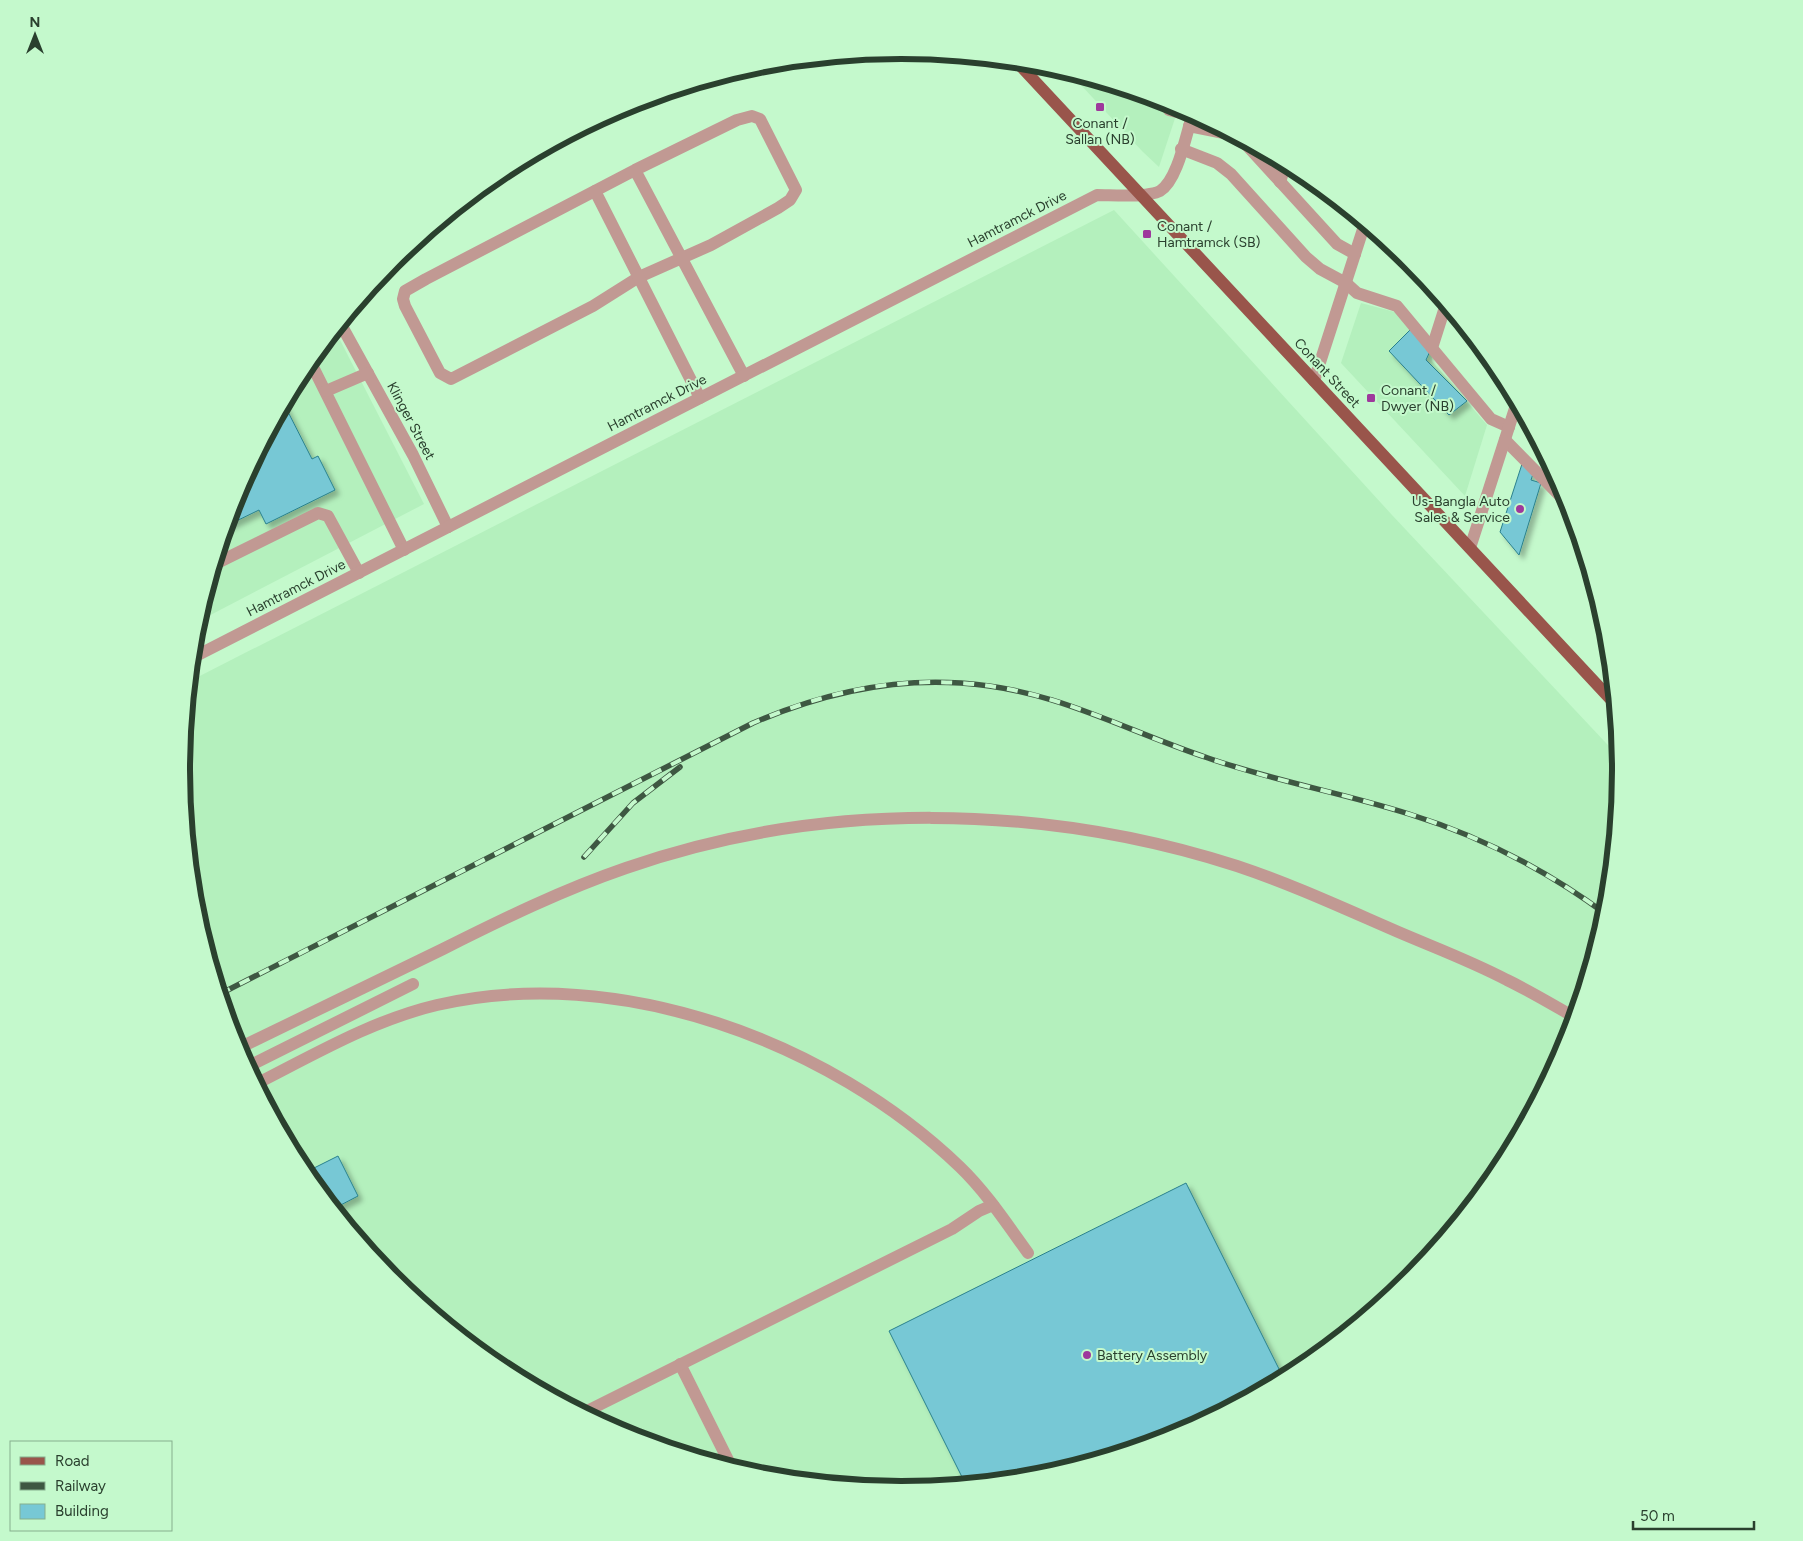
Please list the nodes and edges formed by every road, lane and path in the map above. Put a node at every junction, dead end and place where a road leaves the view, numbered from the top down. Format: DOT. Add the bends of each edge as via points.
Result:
graph roads {
  1 [pos="1024,70"];
  2 [pos="1190,120"];
  3 [pos="1181,149"];
  4 [pos="1252,151"];
  5 [pos="635,170"];
  6 [pos="1284,171"];
  7 [pos="1280,182"];
  8 [pos="595,191"];
  9 [pos="1140,195"];
  10 [pos="1363,229"];
  11 [pos="1355,254"];
  12 [pos="681,257"];
  13 [pos="639,277"];
  14 [pos="1346,282"];
  15 [pos="1444,310"];
  16 [pos="341,332"];
  17 [pos="1432,348"];
  18 [pos="314,369"];
  19 [pos="368,373"];
  20 [pos="744,376"];
  21 [pos="1314,381"];
  22 [pos="326,391"];
  23 [pos="700,398"];
  24 [pos="1515,410"];
  25 [pos="1509,427"];
  26 [pos="1505,440"];
  27 [pos="1556,492"];
  28 [pos="448,527"];
  29 [pos="1470,548"];
  30 [pos="404,550"];
  31 [pos="222,560"];
  32 [pos="358,573"];
  33 [pos="200,654"];
  34 [pos="1609,698"];
  35 [pos="413,984"];
  36 [pos="1569,1014"];
  37 [pos="245,1045"];
  38 [pos="253,1064"];
  39 [pos="261,1081"];
  40 [pos="993,1205"];
  41 [pos="1028,1253"];
  42 [pos="680,1364"];
  43 [pos="589,1410"];
  44 [pos="728,1461"];
  1 -- 9 [label="main road, Conant Street"];
  2 -- 3 [label="street, Hamtramck Drive"];
  3 -- 9 [label="street, Hamtramck Drive" via="1171,181 1158,192"];
  3 -- 14 [label="street" via="1217,163 1231,174 1306,257"];
  4 -- 7 [label="street"];
  5 -- 8 [label="street"];
  5 -- 12 [label="street"];
  5 -- 12 [label="street" via="737,120 752,116 760,119 793,181 796,190 790,200 711,245"];
  6 -- 7 [label="street"];
  7 -- 11 [label="street" via="1337,244"];
  8 -- 13 [label="street"];
  8 -- 13 [label="street" via="405,291 405,306 440,373 451,379 592,306"];
  9 -- 20 [label="street, Hamtramck Drive" via="1097,195"];
  9 -- 21 [label="main road, Conant Street"];
  10 -- 11 [label="street"];
  11 -- 14 [label="street"];
  12 -- 13 [label="street"];
  12 -- 20 [label="street"];
  13 -- 23 [label="street"];
  14 -- 17 [label="street" via="1357,293 1397,306"];
  14 -- 21 [label="street"];
  15 -- 17 [label="street"];
  16 -- 19 [label="street, Klinger Street"];
  17 -- 25 [label="street" via="1491,418"];
  18 -- 22 [label="street"];
  19 -- 22 [label="street"];
  19 -- 28 [label="street, Klinger Street"];
  20 -- 23 [label="street, Hamtramck Drive"];
  21 -- 29 [label="main road, Conant Street"];
  22 -- 30 [label="street"];
  23 -- 28 [label="street, Hamtramck Drive"];
  24 -- 25 [label="street"];
  25 -- 26 [label="street"];
  26 -- 27 [label="street"];
  26 -- 29 [label="street"];
  28 -- 30 [label="street, Hamtramck Drive"];
  29 -- 34 [label="main road, Conant Street"];
  30 -- 32 [label="street, Hamtramck Drive"];
  31 -- 32 [label="street" via="318,513 328,516"];
  32 -- 33 [label="street, Hamtramck Drive"];
  35 -- 38 [label="street"];
  36 -- 37 [label="street" via="1506,979 1324,900 1200,855 1128,838 1036,823 900,819 763,833 627,867 536,903"];
  39 -- 40 [label="street" via="375,1024 436,1005 497,996 548,995 649,1005 747,1033 840,1076 923,1134 961,1168"];
  40 -- 41 [label="street"];
  40 -- 42 [label="street" via="952,1229"];
  42 -- 43 [label="street"];
  42 -- 44 [label="street"];
}
